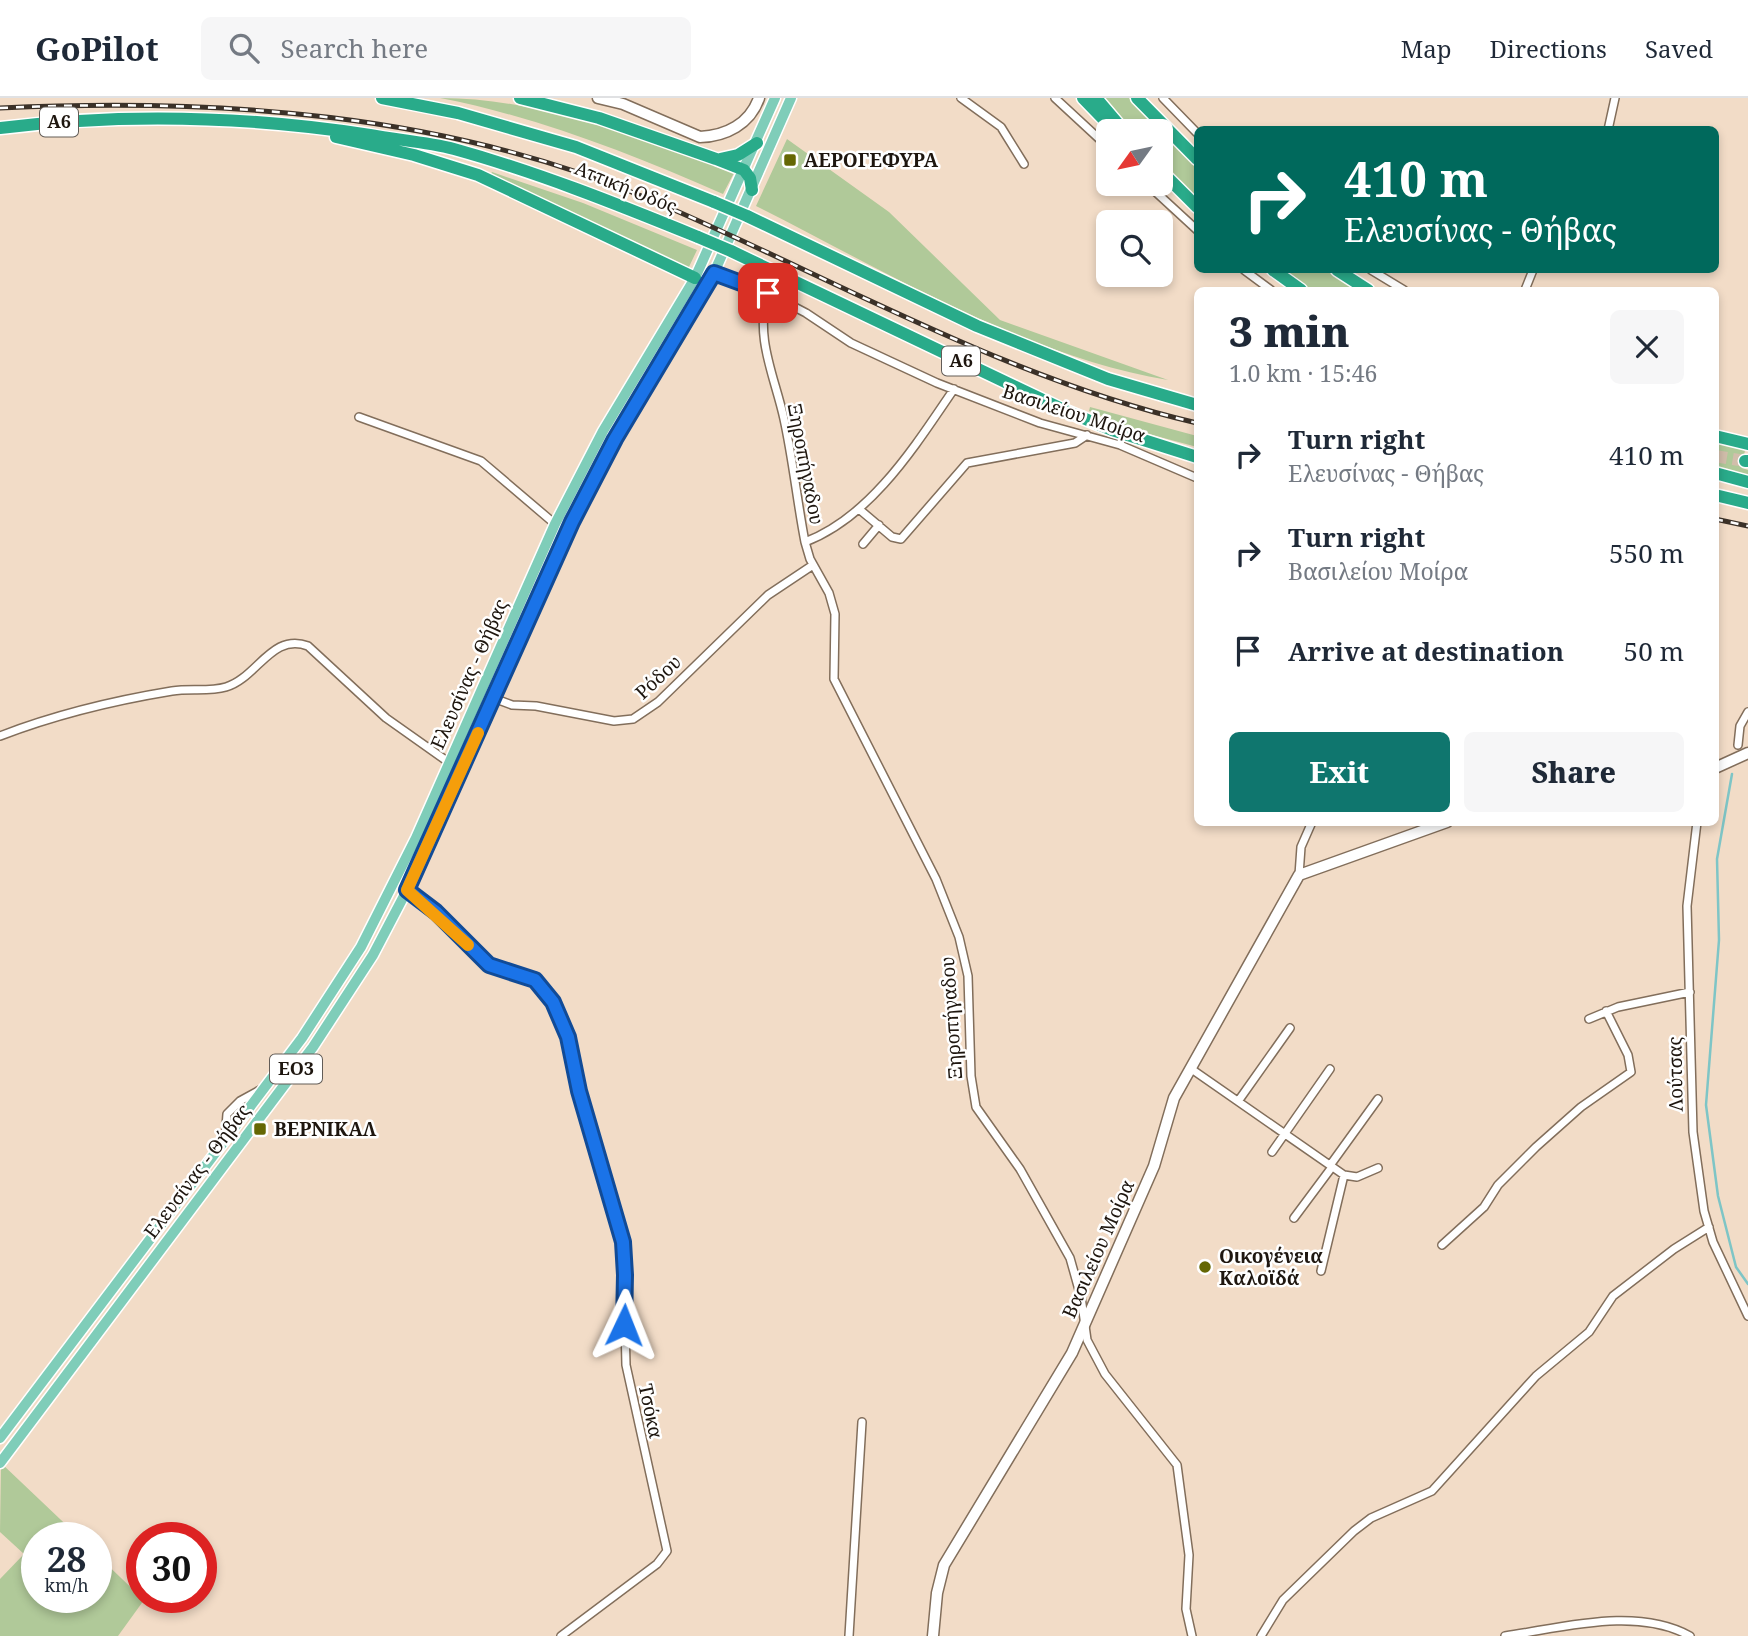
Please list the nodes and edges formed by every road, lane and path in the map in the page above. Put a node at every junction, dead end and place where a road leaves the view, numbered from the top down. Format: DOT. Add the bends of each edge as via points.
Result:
graph roads {
  1 [pos="382,98"];
  2 [pos="520,98"];
  3 [pos="598,98"];
  4 [pos="759,98"];
  5 [pos="775,98"];
  6 [pos="791,98"];
  7 [pos="961,98"];
  8 [pos="1055,98"];
  9 [pos="1083,98"];
  10 [pos="1096,98"];
  11 [pos="1137,98"];
  12 [pos="1163,98"];
  13 [pos="1615,98"];
  14 [pos="1103,119"];
  15 [pos="1114,119"];
  16 [pos="1609,126"];
  17 [pos="0,128"];
  18 [pos="317,128"];
  19 [pos="1194,130"];
  20 [pos="1096,136"];
  21 [pos="757,143"];
  22 [pos="1194,156"];
  23 [pos="716,159"];
  24 [pos="1024,164"];
  25 [pos="744,170"];
  26 [pos="1173,184"];
  27 [pos="752,190"];
  28 [pos="1160,196"];
  29 [pos="1194,204"];
  30 [pos="1194,227"];
  31 [pos="714,273"];
  32 [pos="1248,273"];
  33 [pos="1277,273"];
  34 [pos="1341,273"];
  35 [pos="1376,273"];
  36 [pos="695,278"];
  37 [pos="1267,287"];
  38 [pos="1297,287"];
  39 [pos="1363,287"];
  40 [pos="1399,287"];
  41 [pos="768,293"];
  42 [pos="954,389"];
  43 [pos="1194,404"];
  44 [pos="359,417"];
  45 [pos="1087,435"];
  46 [pos="1719,437"];
  47 [pos="1748,444"];
  48 [pos="1194,456"];
  49 [pos="1719,474"];
  50 [pos="1194,477"];
  51 [pos="1748,482"];
  52 [pos="1719,496"];
  53 [pos="1748,503"];
  54 [pos="859,509"];
  55 [pos="555,524"];
  56 [pos="879,525"];
  57 [pos="805,542"];
  58 [pos="863,544"];
  59 [pos="813,565"];
  60 [pos="480,693"];
  61 [pos="492,699"];
  62 [pos="1748,712"];
  63 [pos="0,736"];
  64 [pos="1738,745"];
  65 [pos="1748,752"];
  66 [pos="448,765"];
  67 [pos="1719,766"];
  68 [pos="461,771"];
  69 [pos="1310,826"];
  70 [pos="1436,826"];
  71 [pos="1697,826"];
  72 [pos="1299,875"];
  73 [pos="407,890"];
  74 [pos="1690,992"];
  75 [pos="1606,1011"];
  76 [pos="1589,1019"];
  77 [pos="1290,1028"];
  78 [pos="1190,1068"];
  79 [pos="1330,1069"];
  80 [pos="1377,1099"];
  81 [pos="1239,1100"];
  82 [pos="1286,1133"];
  83 [pos="1272,1152"];
  84 [pos="1331,1165"];
  85 [pos="1378,1168"];
  86 [pos="1344,1175"];
  87 [pos="1294,1218"];
  88 [pos="1709,1227"];
  89 [pos="1442,1245"];
  90 [pos="1321,1270"];
  91 [pos="1748,1316"];
  92 [pos="1085,1324"];
  93 [pos="862,1422"];
  94 [pos="0,1438"];
  95 [pos="0,1463"];
  96 [pos="561,1636"];
  97 [pos="849,1636"];
  98 [pos="933,1636"];
  99 [pos="1192,1636"];
  100 [pos="1261,1636"];
  101 [pos="1505,1636"];
  102 [pos="1690,1636"];
  1 -- 43 [label="highway, Αττική Οδός / Α6, bridge" via="458,113 576,147 747,216 977,326 1108,379"];
  2 -- 23 [label="highway" via="599,118"];
  3 -- 4 [label="street" via="700,137 738,126"];
  5 -- 21 [label="main road, Ελευσίνας - Θήβας / ΕΟ3"];
  6 -- 27 [label="main road, Ελευσίνας - Θήβας / ΕΟ3"];
  7 -- 24 [label="street" via="1002,127"];
  8 -- 20 [label="street"];
  9 -- 14 [label="highway"];
  10 -- 15 [label="highway"];
  11 -- 22 [label="highway"];
  12 -- 19 [label="street"];
  13 -- 16 [label="street"];
  17 -- 18 [label="highway, Αττική Οδός / Α6" via="119,118 202,118"];
  18 -- 36 [label="highway" via="338,138 478,174"];
  18 -- 48 [label="highway, Αττική Οδός / Α6, bridge" via="451,148 566,184 731,251 1066,411"];
  21 -- 23 [label="highway" via="728,159"];
  21 -- 25 [label="main road, Ελευσίνας - Θήβας / ΕΟ3"];
  23 -- 25 [label="highway"];
  25 -- 27 [label="highway"];
  25 -- 36 [label="main road, Ελευσίνας - Θήβας / ΕΟ3"];
  26 -- 29 [label="highway"];
  27 -- 31 [label="main road, Ελευσίνας - Θήβας / ΕΟ3"];
  28 -- 30 [label="street"];
  31 -- 36 [label="main road"];
  31 -- 41 [label="street, Βασιλείου Μοίρα"];
  31 -- 61 [label="main road, Ελευσίνας - Θήβας / ΕΟ3" via="594,479"];
  32 -- 37 [label="street"];
  33 -- 38 [label="highway"];
  34 -- 39 [label="highway"];
  35 -- 40 [label="street"];
  36 -- 55 [label="main road, Ελευσίνας - Θήβας / ΕΟ3" via="603,431"];
  41 -- 42 [label="street, Βασιλείου Μοίρα" via="873,355"];
  41 -- 57 [label="street, Ξηροπήγαδου" via="764,314 768,370 783,417"];
  42 -- 45 [label="street, Βασιλείου Μοίρα" via="1041,423"];
  42 -- 54 [label="street"];
  44 -- 55 [label="street" via="481,461"];
  45 -- 50 [label="street, Βασιλείου Μοίρα"];
  45 -- 56 [label="street" via="1062,446 971,461 901,539"];
  46 -- 47 [label="highway"];
  49 -- 51 [label="highway"];
  52 -- 53 [label="highway"];
  54 -- 56 [label="street"];
  54 -- 57 [label="street"];
  55 -- 60 [label="main road, Ελευσίνας - Θήβας / ΕΟ3"];
  56 -- 58 [label="street"];
  57 -- 59 [label="street, Ξηροπήγαδου"];
  59 -- 61 [label="street, Ρόδου" via="768,594 658,702 633,719 614,721"];
  59 -- 92 [label="street, Ξηροπήγαδου" via="835,614 834,679 936,879 959,937 968,976 976,1107 1013,1159 1070,1258"];
  60 -- 61 [label="street"];
  60 -- 66 [label="main road, Ελευσίνας - Θήβας / ΕΟ3"];
  61 -- 68 [label="main road, Ελευσίνας - Θήβας / ΕΟ3"];
  62 -- 64 [label="street" via="1740,726"];
  63 -- 66 [label="street" via="66,712 176,690 228,687 276,649 286,643 301,643"];
  65 -- 67 [label="street"];
  66 -- 68 [label="street"];
  66 -- 94 [label="main road, Ελευσίνας - Θήβας / ΕΟ3" via="361,947 320,1013"];
  68 -- 73 [label="main road, Ελευσίνας - Θήβας / ΕΟ3"];
  69 -- 72 [label="street" via="1301,847"];
  70 -- 72 [label="street"];
  71 -- 74 [label="street, Λούτσας" via="1687,906"];
  72 -- 78 [label="street, Βασιλείου Μοίρα"];
  73 -- 95 [label="main road, Ελευσίνας - Θήβας / ΕΟ3" via="331,1022"];
  73 -- 96 [label="street, Τσόκα" via="489,965 535,980 553,1002 568,1037 623,1242 626,1365 667,1551 657,1564"];
  74 -- 75 [label="street"];
  74 -- 88 [label="street, Λούτσας" via="1693,1132"];
  75 -- 76 [label="street"];
  75 -- 89 [label="street" via="1628,1055 1631,1072 1581,1107 1536,1147 1507,1174 1484,1207"];
  77 -- 81 [label="street"];
  78 -- 81 [label="street"];
  78 -- 92 [label="street, Βασιλείου Μοίρα"];
  79 -- 82 [label="street"];
  80 -- 84 [label="street"];
  81 -- 82 [label="street"];
  82 -- 83 [label="street"];
  82 -- 84 [label="street"];
  84 -- 86 [label="street"];
  84 -- 87 [label="street"];
  85 -- 86 [label="street" via="1357,1177"];
  86 -- 90 [label="street"];
  88 -- 91 [label="street, Λούτσας"];
  88 -- 100 [label="street" via="1613,1296 1589,1332 1536,1376 1432,1492 1360,1525 1283,1600"];
  92 -- 98 [label="street, Βασιλείου Μοίρα" via="944,1565"];
  92 -- 99 [label="street, Ξηροπήγαδου" via="1087,1340 1105,1374 1177,1465 1189,1555 1186,1609"];
  93 -- 97 [label="street"];
  101 -- 102 [label="street" via="1634,1622 1660,1624"];
}
